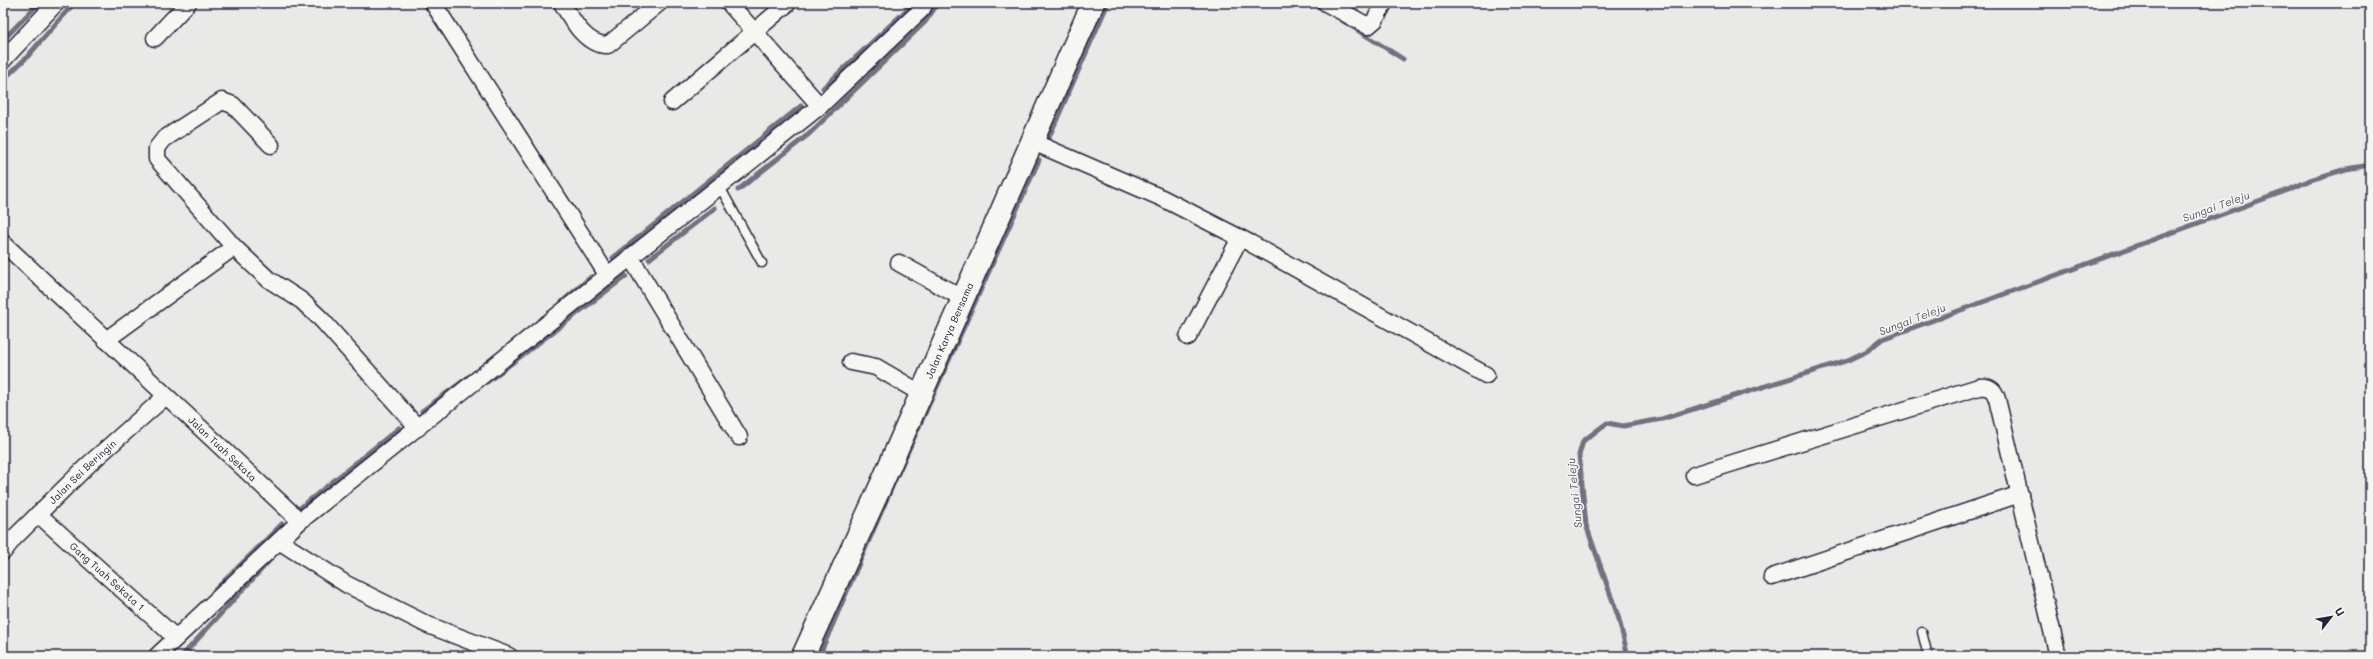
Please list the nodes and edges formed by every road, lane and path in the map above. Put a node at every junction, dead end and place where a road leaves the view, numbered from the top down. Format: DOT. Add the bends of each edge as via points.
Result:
graph roads {
  1 [pos="56,3"];
  2 [pos="188,3"];
  3 [pos="433,3"];
  4 [pos="562,3"];
  5 [pos="659,3"];
  6 [pos="729,3"];
  7 [pos="788,3"];
  8 [pos="925,3"];
  9 [pos="1093,3"];
  10 [pos="1326,3"];
  11 [pos="1384,3"];
  12 [pos="755,32"];
  13 [pos="155,38"];
  14 [pos="3,60"];
  15 [pos="672,102"];
  16 [pos="820,106"];
  17 [pos="1033,142"];
  18 [pos="271,145"];
  19 [pos="720,187"];
  20 [pos="1240,238"];
  21 [pos="3,244"];
  22 [pos="234,247"];
  23 [pos="631,258"];
  24 [pos="762,263"];
  25 [pos="899,263"];
  26 [pos="608,276"];
  27 [pos="964,298"];
  28 [pos="1188,338"];
  29 [pos="106,340"];
  30 [pos="851,362"];
  31 [pos="1486,374"];
  32 [pos="922,394"];
  33 [pos="166,396"];
  34 [pos="418,428"];
  35 [pos="739,436"];
  36 [pos="1694,475"];
  37 [pos="2020,494"];
  38 [pos="38,514"];
  39 [pos="300,522"];
  40 [pos="279,540"];
  41 [pos="3,552"];
  42 [pos="1772,577"];
  43 [pos="1922,632"];
  44 [pos="176,638"];
  45 [pos="158,656"];
  46 [pos="509,656"];
  47 [pos="803,656"];
  48 [pos="1928,656"];
  49 [pos="2058,656"];
  1 -- 14 [label="street"];
  2 -- 13 [label="street"];
  3 -- 26 [label="street"];
  4 -- 5 [label="street" via="588,39 599,46 608,45"];
  6 -- 12 [label="street"];
  7 -- 12 [label="street"];
  8 -- 16 [label="street" via="922,9"];
  9 -- 17 [label="street, Jalan Karya Bersama"];
  10 -- 11 [label="street" via="1368,26 1375,20"];
  12 -- 15 [label="street"];
  12 -- 16 [label="street"];
  16 -- 19 [label="street"];
  17 -- 20 [label="street" via="1162,198"];
  17 -- 27 [label="street, Jalan Karya Bersama"];
  18 -- 22 [label="street" via="232,105 222,101 164,139 157,148 157,159"];
  19 -- 23 [label="street"];
  19 -- 24 [label="lane"];
  20 -- 28 [label="street"];
  20 -- 31 [label="street"];
  21 -- 29 [label="street, Jalan Tuah Sekata"];
  22 -- 29 [label="street"];
  22 -- 34 [label="street" via="268,279 302,301 322,320"];
  23 -- 26 [label="street"];
  23 -- 35 [label="street"];
  25 -- 27 [label="street"];
  26 -- 34 [label="street"];
  27 -- 32 [label="street, Jalan Karya Bersama"];
  29 -- 33 [label="street, Jalan Tuah Sekata"];
  30 -- 32 [label="street" via="876,367"];
  32 -- 47 [label="street, Jalan Karya Bersama"];
  33 -- 38 [label="street, Jalan Sei Beringin" via="88,465"];
  33 -- 39 [label="street, Jalan Tuah Sekata"];
  34 -- 39 [label="street"];
  36 -- 37 [label="street" via="1984,386 1996,395"];
  37 -- 42 [label="street"];
  37 -- 49 [label="street"];
  38 -- 41 [label="street, Jalan Sei Beringin"];
  38 -- 44 [label="street, Gang Tuah Sekata 1"];
  39 -- 40 [label="street"];
  40 -- 44 [label="street"];
  40 -- 46 [label="street" via="346,584 428,625"];
  43 -- 48 [label="lane"];
  44 -- 45 [label="street"];
}
